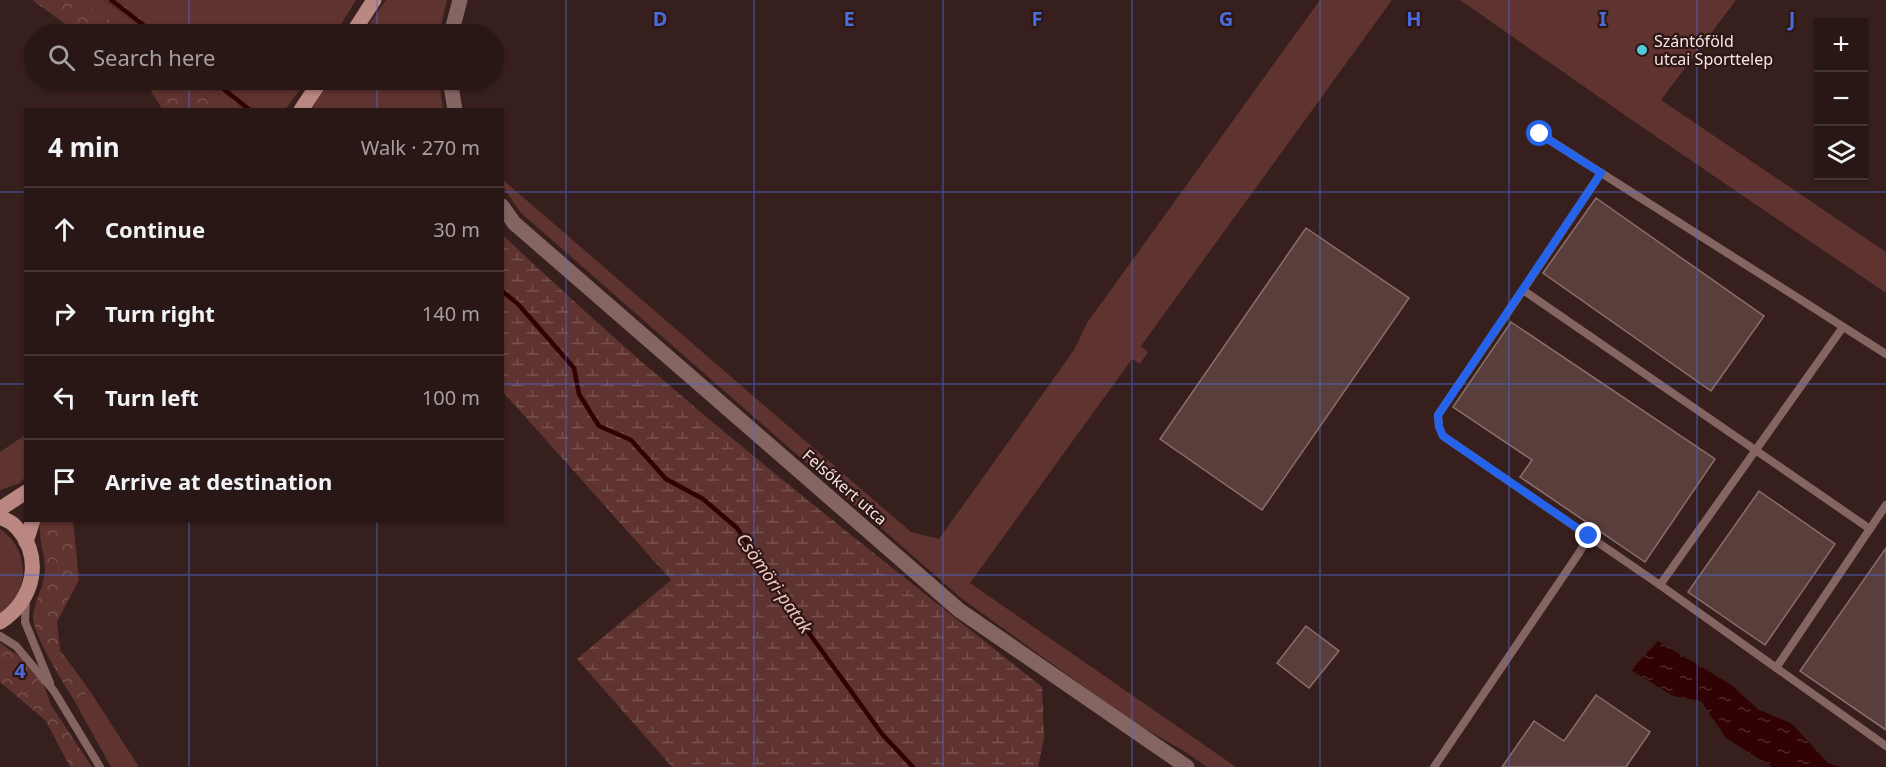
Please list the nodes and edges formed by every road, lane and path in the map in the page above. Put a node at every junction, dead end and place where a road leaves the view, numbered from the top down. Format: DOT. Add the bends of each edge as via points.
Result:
graph roads {
  1 [pos="374,0"];
  2 [pos="460,0"];
  3 [pos="358,24"];
  4 [pos="453,24"];
  5 [pos="314,90"];
  6 [pos="452,90"];
  7 [pos="302,108"];
  8 [pos="455,108"];
  9 [pos="1540,134"];
  10 [pos="1601,173"];
  11 [pos="504,209"];
  12 [pos="1523,290"];
  13 [pos="1843,327"];
  14 [pos="1886,354"];
  15 [pos="1756,450"];
  16 [pos="24,493"];
  17 [pos="1886,505"];
  18 [pos="0,509"];
  19 [pos="0,517"];
  20 [pos="32,522"];
  21 [pos="1870,529"];
  22 [pos="1589,536"];
  23 [pos="26,542"];
  24 [pos="1660,585"];
  25 [pos="27,595"];
  26 [pos="0,622"];
  27 [pos="0,636"];
  28 [pos="1776,668"];
  29 [pos="54,692"];
  30 [pos="1886,746"];
  31 [pos="100,767"];
  32 [pos="1186,767"];
  33 [pos="1434,767"];
  1 -- 3 [label="main road"];
  2 -- 4 [label="street"];
  5 -- 7 [label="main road"];
  6 -- 8 [label="street"];
  9 -- 10 [label="lane"];
  10 -- 12 [label="lane"];
  10 -- 13 [label="lane"];
  11 -- 32 [label="street, Felsőkert utca" via="514,223 959,610"];
  12 -- 15 [label="lane"];
  12 -- 22 [label="lane" via="1438,415 1439,427 1443,436"];
  13 -- 14 [label="lane"];
  13 -- 15 [label="lane"];
  15 -- 21 [label="lane"];
  15 -- 24 [label="lane"];
  16 -- 18 [label="main road"];
  17 -- 21 [label="lane"];
  19 -- 23 [label="main road" via="12,524"];
  20 -- 23 [label="main road"];
  21 -- 28 [label="lane"];
  22 -- 24 [label="lane"];
  22 -- 33 [label="lane"];
  23 -- 25 [label="main road" via="32,559"];
  24 -- 28 [label="lane"];
  25 -- 26 [label="main road"];
  25 -- 29 [label="lane" via="26,622"];
  27 -- 29 [label="lane" via="16,646"];
  28 -- 30 [label="lane"];
  29 -- 31 [label="lane"];
}
